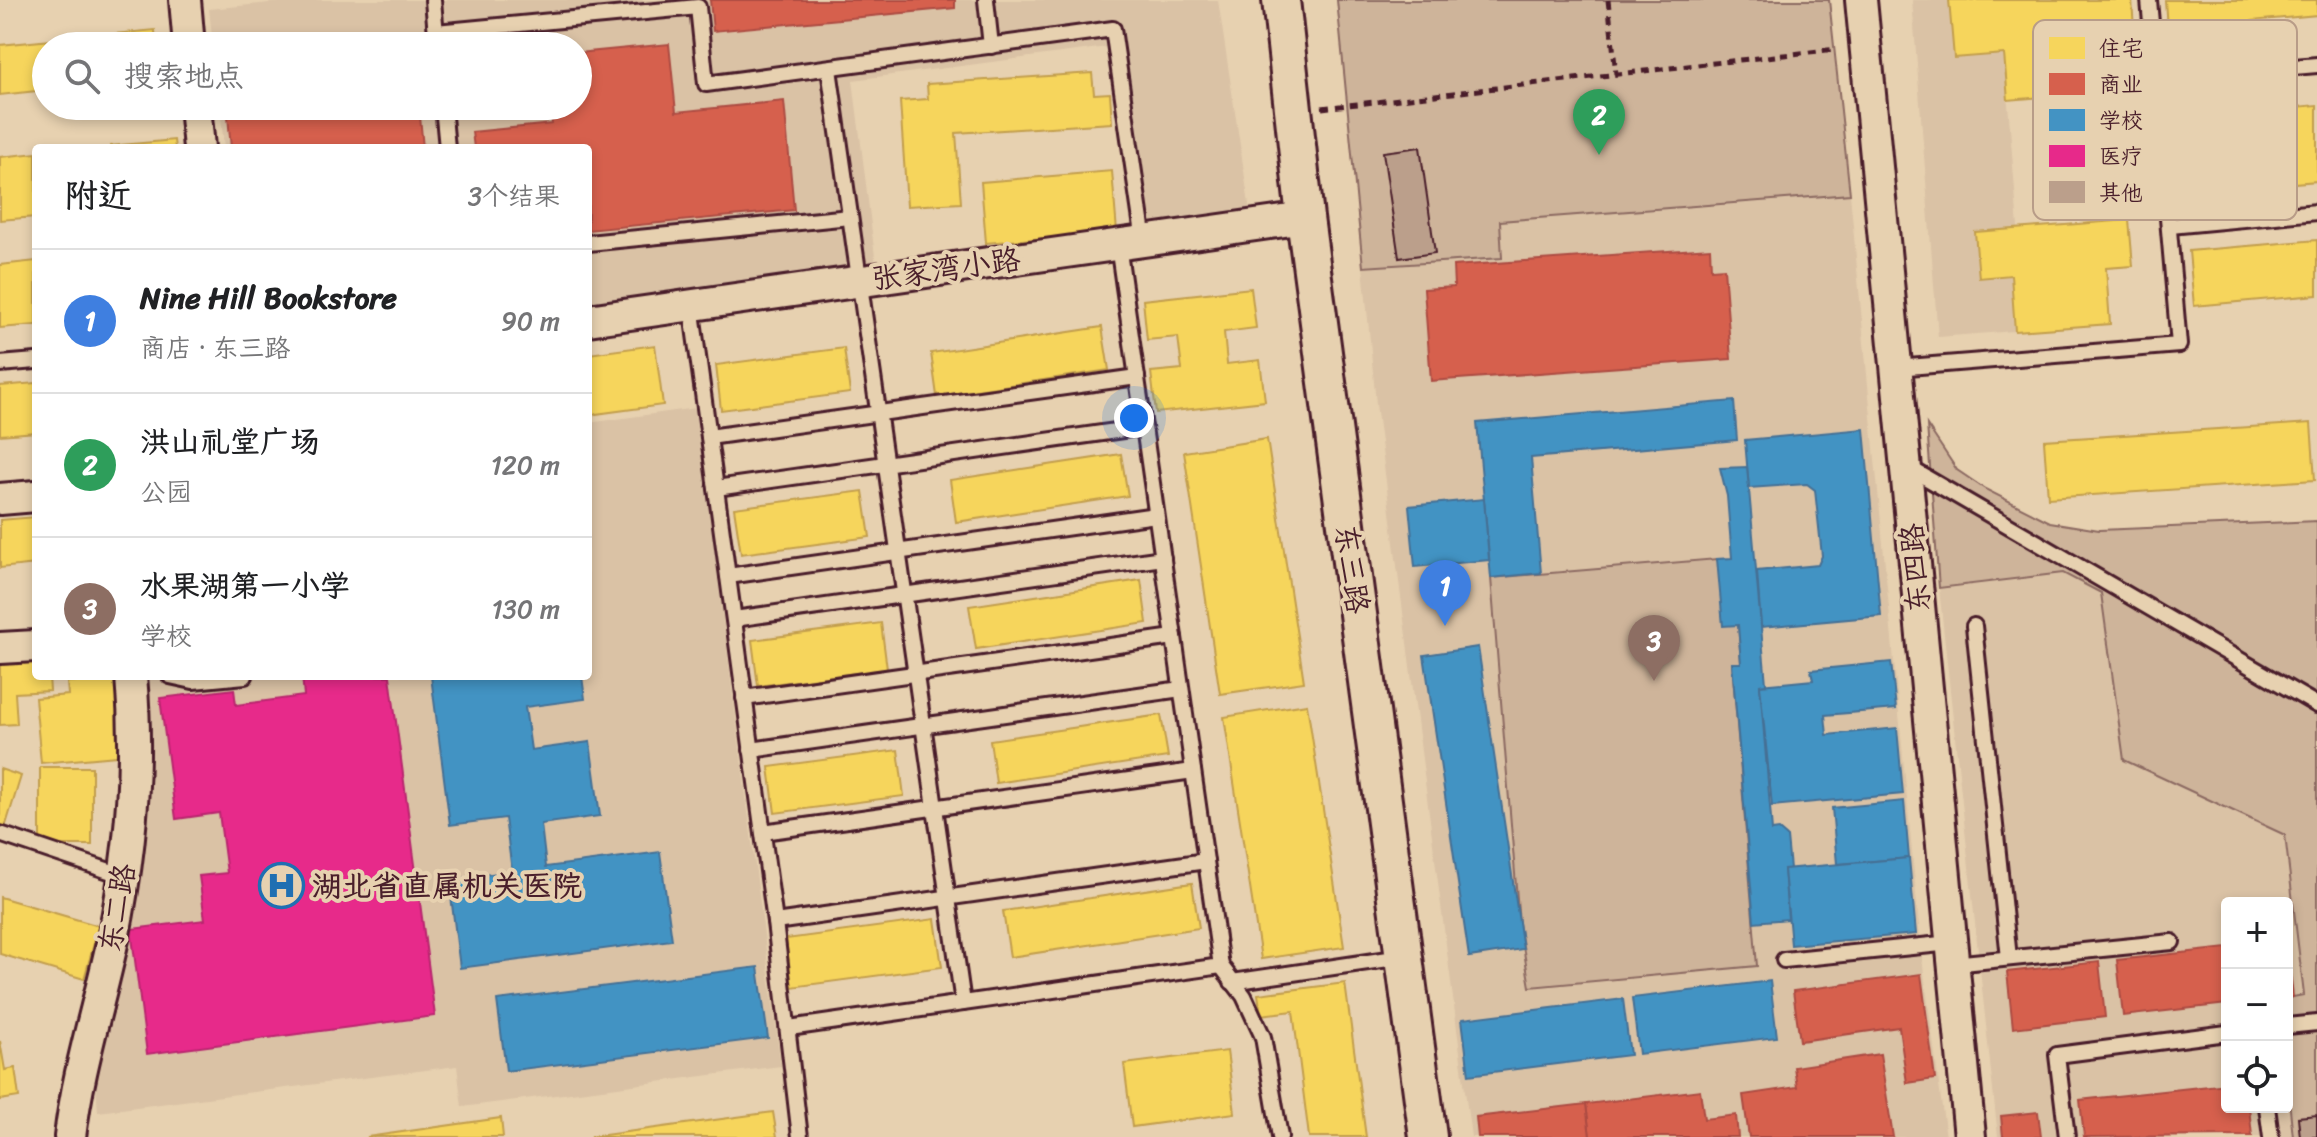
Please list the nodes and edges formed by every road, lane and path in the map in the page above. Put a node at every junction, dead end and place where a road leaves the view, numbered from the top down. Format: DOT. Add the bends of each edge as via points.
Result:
graph roads {
  1 [pos="185,0"];
  2 [pos="433,0"];
  3 [pos="986,0"];
  4 [pos="1281,0"];
  5 [pos="1608,0"];
  6 [pos="1861,0"];
  7 [pos="2149,0"];
  8 [pos="613,8"];
  9 [pos="2151,20"];
  10 [pos="188,32"];
  11 [pos="436,32"];
  12 [pos="477,32"];
  13 [pos="991,46"];
  14 [pos="1865,46"];
  15 [pos="2317,65"];
  16 [pos="2297,67"];
  17 [pos="829,69"];
  18 [pos="1616,74"];
  19 [pos="1293,111"];
  20 [pos="196,120"];
  21 [pos="444,120"];
  22 [pos="199,144"];
  23 [pos="447,144"];
  24 [pos="2317,212"];
  25 [pos="2297,214"];
  26 [pos="850,217"];
  27 [pos="1305,218"];
  28 [pos="2169,220"];
  29 [pos="2233,220"];
  30 [pos="2170,226"];
  31 [pos="592,243"];
  32 [pos="1131,243"];
  33 [pos="859,281"];
  34 [pos="691,305"];
  35 [pos="592,319"];
  36 [pos="32,361"];
  37 [pos="0,364"];
  38 [pos="1896,368"];
  39 [pos="1137,377"];
  40 [pos="878,413"];
  41 [pos="1144,427"];
  42 [pos="709,437"];
  43 [pos="885,464"];
  44 [pos="1906,466"];
  45 [pos="716,488"];
  46 [pos="32,496"];
  47 [pos="0,499"];
  48 [pos="1156,515"];
  49 [pos="898,552"];
  50 [pos="1163,558"];
  51 [pos="728,576"];
  52 [pos="904,594"];
  53 [pos="734,619"];
  54 [pos="1974,626"];
  55 [pos="1174,637"];
  56 [pos="32,646"];
  57 [pos="0,648"];
  58 [pos="916,674"];
  59 [pos="131,680"];
  60 [pos="1181,689"];
  61 [pos="744,698"];
  62 [pos="2317,705"];
  63 [pos="923,725"];
  64 [pos="751,750"];
  65 [pos="1193,771"];
  66 [pos="935,808"];
  67 [pos="763,832"];
  68 [pos="0,834"];
  69 [pos="1206,861"];
  70 [pos="124,876"];
  71 [pos="948,898"];
  72 [pos="775,922"];
  73 [pos="2172,942"];
  74 [pos="1952,953"];
  75 [pos="1403,956"];
  76 [pos="2009,958"];
  77 [pos="1784,960"];
  78 [pos="1221,966"];
  79 [pos="1232,982"];
  80 [pos="963,1003"];
  81 [pos="2317,1023"];
  82 [pos="2293,1025"];
  83 [pos="789,1028"];
  84 [pos="2221,1034"];
  85 [pos="2268,1113"];
  86 [pos="70,1137"];
  87 [pos="800,1137"];
  88 [pos="1280,1137"];
  89 [pos="1428,1137"];
  90 [pos="1970,1137"];
  91 [pos="2067,1137"];
  92 [pos="2271,1137"];
  1 -- 10 [label="street"];
  2 -- 11 [label="lane"];
  3 -- 13 [label="lane"];
  4 -- 19 [label="street, 东三路"];
  5 -- 18 [label="path"];
  6 -- 14 [label="street, 东四路"];
  7 -- 9 [label="lane"];
  8 -- 12 [label="lane"];
  8 -- 17 [label="lane" via="698,7 706,84"];
  13 -- 17 [label="lane"];
  13 -- 32 [label="lane" via="1113,29"];
  14 -- 18 [label="path"];
  14 -- 38 [label="street, 东四路"];
  15 -- 16 [label="lane"];
  17 -- 26 [label="lane"];
  18 -- 19 [label="path"];
  19 -- 27 [label="street, 东三路"];
  20 -- 22 [label="street"];
  21 -- 23 [label="lane"];
  24 -- 25 [label="lane"];
  26 -- 31 [label="lane"];
  26 -- 33 [label="lane"];
  27 -- 32 [label="street, 张家湾小路"];
  27 -- 75 [label="street, 东三路"];
  28 -- 30 [label="lane"];
  29 -- 30 [label="lane"];
  30 -- 38 [label="lane" via="2179,345"];
  32 -- 33 [label="street, 张家湾小路"];
  32 -- 39 [label="lane"];
  33 -- 34 [label="street, 张家湾小路"];
  33 -- 40 [label="lane"];
  34 -- 35 [label="street, 张家湾小路"];
  34 -- 42 [label="lane"];
  36 -- 37 [label="lane"];
  38 -- 44 [label="street, 东四路"];
  39 -- 40 [label="lane"];
  39 -- 41 [label="lane"];
  40 -- 42 [label="lane"];
  40 -- 43 [label="lane"];
  41 -- 43 [label="lane"];
  41 -- 48 [label="lane"];
  42 -- 45 [label="lane"];
  43 -- 45 [label="lane"];
  43 -- 49 [label="lane"];
  44 -- 62 [label="lane"];
  44 -- 74 [label="street, 东四路"];
  45 -- 51 [label="lane"];
  46 -- 47 [label="street"];
  48 -- 49 [label="lane"];
  48 -- 50 [label="lane"];
  49 -- 51 [label="lane"];
  49 -- 52 [label="lane"];
  50 -- 52 [label="lane"];
  50 -- 55 [label="lane"];
  51 -- 53 [label="lane"];
  52 -- 53 [label="lane"];
  52 -- 58 [label="lane"];
  53 -- 61 [label="lane"];
  54 -- 76 [label="lane"];
  55 -- 58 [label="lane"];
  55 -- 60 [label="lane"];
  56 -- 57 [label="street"];
  58 -- 61 [label="lane"];
  58 -- 63 [label="lane"];
  59 -- 70 [label="street, 东二路" via="134,769"];
  60 -- 63 [label="lane"];
  60 -- 65 [label="lane"];
  61 -- 64 [label="lane"];
  63 -- 64 [label="lane"];
  63 -- 66 [label="lane"];
  64 -- 67 [label="lane"];
  65 -- 66 [label="lane"];
  65 -- 69 [label="lane"];
  66 -- 67 [label="lane"];
  66 -- 71 [label="lane"];
  67 -- 72 [label="lane"];
  68 -- 70 [label="lane"];
  69 -- 71 [label="lane"];
  69 -- 78 [label="lane"];
  70 -- 86 [label="street, 东二路"];
  71 -- 72 [label="lane"];
  71 -- 80 [label="lane"];
  72 -- 83 [label="lane"];
  73 -- 76 [label="lane"];
  74 -- 76 [label="lane"];
  74 -- 77 [label="lane"];
  74 -- 90 [label="street, 东四路"];
  75 -- 79 [label="lane"];
  75 -- 89 [label="street, 东三路"];
  78 -- 79 [label="lane"];
  78 -- 80 [label="lane"];
  79 -- 88 [label="lane" via="1263,1037"];
  80 -- 83 [label="lane"];
  81 -- 82 [label="lane"];
  83 -- 87 [label="lane"];
  84 -- 91 [label="lane" via="2057,1055"];
  85 -- 92 [label="lane"];
}
